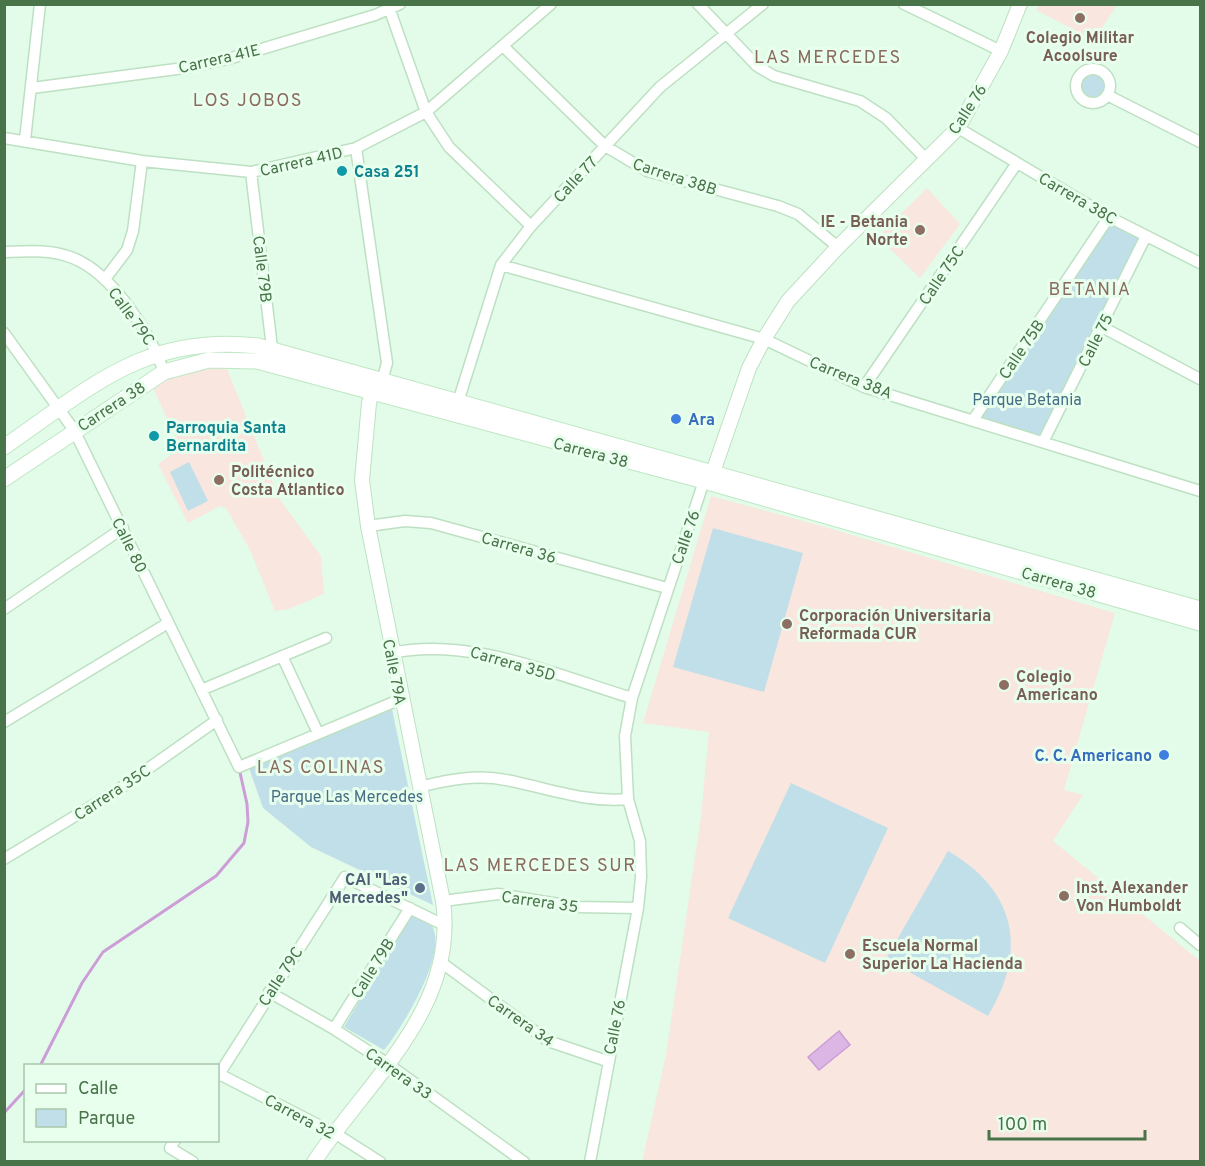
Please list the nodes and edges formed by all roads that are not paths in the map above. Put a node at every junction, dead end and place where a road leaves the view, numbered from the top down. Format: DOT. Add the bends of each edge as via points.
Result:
graph roads {
  1 [pos="40,4"];
  2 [pos="400,4"];
  3 [pos="551,4"];
  4 [pos="698,4"];
  5 [pos="762,4"];
  6 [pos="904,4"];
  7 [pos="1020,4"];
  8 [pos="389,7"];
  9 [pos="725,34"];
  10 [pos="504,47"];
  11 [pos="1002,51"];
  12 [pos="32,88"];
  13 [pos="1107,95"];
  14 [pos="426,112"];
  15 [pos="958,128"];
  16 [pos="4,138"];
  17 [pos="25,140"];
  18 [pos="1200,142"];
  19 [pos="605,146"];
  20 [pos="356,148"];
  21 [pos="927,160"];
  22 [pos="142,161"];
  23 [pos="1017,163"];
  24 [pos="251,172"];
  25 [pos="1109,217"];
  26 [pos="531,226"];
  27 [pos="1146,236"];
  28 [pos="838,247"];
  29 [pos="4,252"];
  30 [pos="1200,264"];
  31 [pos="501,265"];
  32 [pos="105,279"];
  33 [pos="1102,327"];
  34 [pos="4,333"];
  35 [pos="764,339"];
  36 [pos="273,349"];
  37 [pos="157,353"];
  38 [pos="273,365"];
  39 [pos="164,372"];
  40 [pos="1200,379"];
  41 [pos="377,386"];
  42 [pos="864,387"];
  43 [pos="458,402"];
  44 [pos="60,409"];
  45 [pos="974,420"];
  46 [pos="74,430"];
  47 [pos="1043,442"];
  48 [pos="4,447"];
  49 [pos="709,477"];
  50 [pos="4,479"];
  51 [pos="1200,491"];
  52 [pos="368,526"];
  53 [pos="123,528"];
  54 [pos="667,588"];
  55 [pos="4,609"];
  56 [pos="1200,609"];
  57 [pos="168,623"];
  58 [pos="1200,623"];
  59 [pos="326,638"];
  60 [pos="391,653"];
  61 [pos="282,656"];
  62 [pos="201,690"];
  63 [pos="632,698"];
  64 [pos="401,699"];
  65 [pos="6,718"];
  66 [pos="217,720"];
  67 [pos="318,733"];
  68 [pos="419,787"];
  69 [pos="628,799"];
  70 [pos="4,859"];
  71 [pos="443,901"];
  72 [pos="411,908"];
  73 [pos="638,908"];
  74 [pos="446,926"];
  75 [pos="1180,928"];
  76 [pos="1200,945"];
  77 [pos="442,963"];
  78 [pos="269,992"];
  79 [pos="334,1029"];
  80 [pos="607,1061"];
  81 [pos="388,1064"];
  82 [pos="219,1073"];
  83 [pos="219,1076"];
  84 [pos="336,1134"];
  85 [pos="172,1144"];
  86 [pos="194,1161"];
  87 [pos="314,1161"];
  88 [pos="380,1161"];
  89 [pos="524,1161"];
  90 [pos="590,1161"];
  1 -- 12 [label="street"];
  2 -- 8 [label="street, Carrera 41E"];
  3 -- 10 [label="street, Carrera 41D"];
  4 -- 9 [label="street"];
  5 -- 9 [label="street, Calle 77"];
  6 -- 11 [label="street"];
  7 -- 11 [label="street, Calle 76"];
  8 -- 12 [label="street, Carrera 41E" via="228,59"];
  8 -- 14 [label="street"];
  9 -- 19 [label="street, Calle 77" via="660,87"];
  9 -- 21 [label="street" via="757,66 774,76 860,101 874,109"];
  10 -- 14 [label="street, Carrera 41D"];
  10 -- 19 [label="street, Carrera 38B"];
  11 -- 15 [label="street, Calle 76"];
  12 -- 17 [label="street"];
  13 -- 18 [label="street"];
  14 -- 20 [label="street, Carrera 41D"];
  14 -- 26 [label="street" via="448,147"];
  15 -- 21 [label="street, Calle 76"];
  15 -- 23 [label="street, Carrera 38C"];
  16 -- 17 [label="street, Carrera 41D"];
  17 -- 22 [label="street, Carrera 41D"];
  19 -- 26 [label="street, Calle 77"];
  19 -- 28 [label="street, Carrera 38B" via="647,171 798,214"];
  20 -- 24 [label="street, Carrera 41D"];
  20 -- 41 [label="street, Calle 79A" via="387,363"];
  21 -- 28 [label="street, Calle 76"];
  22 -- 24 [label="street, Carrera 41D"];
  22 -- 32 [label="street, Calle 79C" via="133,231 127,250"];
  23 -- 25 [label="street, Carrera 38C"];
  23 -- 42 [label="street, Calle 75C"];
  24 -- 36 [label="street, Calle 79B"];
  25 -- 27 [label="street, Carrera 38C"];
  25 -- 45 [label="street, Calle 75B"];
  26 -- 31 [label="street, Calle 77"];
  27 -- 30 [label="street, Carrera 38C"];
  27 -- 33 [label="street, Calle 75"];
  28 -- 35 [label="street, Calle 76" via="788,302"];
  29 -- 32 [label="street" via="44,250 74,259"];
  31 -- 35 [label="street, Carrera 38A"];
  31 -- 43 [label="street, Calle 77"];
  32 -- 37 [label="street, Calle 79C"];
  33 -- 40 [label="street"];
  33 -- 47 [label="street, Calle 75"];
  34 -- 44 [label="street, Calle 80"];
  35 -- 42 [label="street, Carrera 38A"];
  35 -- 49 [label="street, Calle 76"];
  36 -- 37 [label="main road, Carrera 38" via="206,343"];
  36 -- 38 [label="street, Calle 79B"];
  36 -- 41 [label="main road, Carrera 38"];
  37 -- 39 [label="street, Calle 79C"];
  37 -- 44 [label="main road, Carrera 38" via="134,362"];
  38 -- 39 [label="main road, Carrera 38" via="209,360"];
  38 -- 41 [label="main road, Carrera 38"];
  39 -- 46 [label="main road, Carrera 38"];
  41 -- 43 [label="main road, Carrera 38"];
  41 -- 49 [label="main road, Carrera 38"];
  41 -- 52 [label="street, Calle 79A" via="364,442 362,480"];
  42 -- 45 [label="street, Carrera 38A"];
  43 -- 49 [label="main road, Carrera 38"];
  44 -- 46 [label="street, Calle 80"];
  44 -- 48 [label="main road, Carrera 38"];
  45 -- 47 [label="street, Carrera 38A"];
  46 -- 50 [label="main road, Carrera 38"];
  46 -- 53 [label="street, Calle 80"];
  47 -- 51 [label="street, Carrera 38A"];
  49 -- 54 [label="street, Calle 76"];
  49 -- 56 [label="main road, Carrera 38"];
  49 -- 58 [label="main road, Carrera 38"];
  52 -- 54 [label="street, Carrera 36" via="405,521 431,523"];
  52 -- 60 [label="street, Calle 79A"];
  53 -- 55 [label="street"];
  53 -- 57 [label="street, Calle 80"];
  54 -- 63 [label="street, Calle 76"];
  57 -- 62 [label="street, Calle 80"];
  57 -- 65 [label="street"];
  59 -- 61 [label="street"];
  60 -- 63 [label="street, Carrera 35D" via="422,648 462,649"];
  60 -- 64 [label="street, Calle 79A"];
  61 -- 62 [label="street"];
  61 -- 67 [label="street"];
  62 -- 66 [label="street, Calle 80"];
  63 -- 69 [label="street, Calle 76" via="624,736"];
  64 -- 67 [label="street"];
  64 -- 68 [label="street, Calle 79A"];
  66 -- 67 [label="street, Calle 80" via="239,766"];
  66 -- 70 [label="street, Carrera 35C" via="115,792"];
  68 -- 69 [label="street" via="480,777 585,799"];
  68 -- 71 [label="street, Calle 79A"];
  69 -- 73 [label="street, Calle 76" via="640,841"];
  71 -- 73 [label="street, Carrera 35" via="498,894 577,907"];
  71 -- 74 [label="street, Calle 79A"];
  72 -- 74 [label="street"];
  72 -- 78 [label="street, Calle 79C" via="345,877"];
  72 -- 79 [label="street, Calle 79B"];
  73 -- 80 [label="street, Calle 76"];
  74 -- 77 [label="street, Calle 79A"];
  75 -- 76 [label="street"];
  77 -- 80 [label="street, Carrera 34" via="548,1041"];
  77 -- 81 [label="street, Calle 79A" via="417,1021"];
  78 -- 79 [label="street, Carrera 33"];
  78 -- 82 [label="street, Calle 79C"];
  79 -- 81 [label="street, Carrera 33"];
  80 -- 90 [label="street, Calle 76"];
  81 -- 84 [label="street, Calle 79A"];
  81 -- 89 [label="street, Carrera 33"];
  83 -- 84 [label="street, Carrera 32"];
  84 -- 87 [label="street, Calle 79A"];
  84 -- 88 [label="street, Carrera 32"];
  85 -- 86 [label="street"];
}
